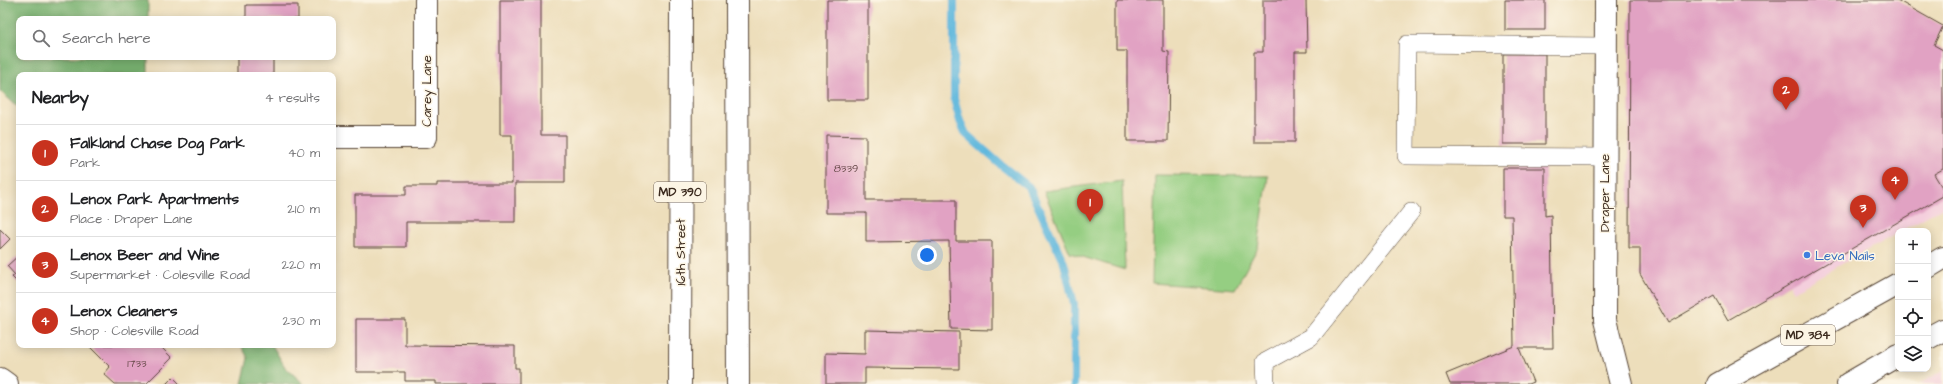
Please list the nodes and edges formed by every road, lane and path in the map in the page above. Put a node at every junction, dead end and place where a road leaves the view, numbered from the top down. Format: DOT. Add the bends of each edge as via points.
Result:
graph roads {
  1 [pos="426,0"];
  2 [pos="681,0"];
  3 [pos="737,0"];
  4 [pos="1606,0"];
  5 [pos="1604,46"];
  6 [pos="336,137"];
  7 [pos="1604,157"];
  8 [pos="1411,212"];
  9 [pos="1943,258"];
  10 [pos="1931,265"];
  11 [pos="1895,286"];
  12 [pos="1943,330"];
  13 [pos="1931,336"];
  14 [pos="1895,357"];
  15 [pos="0,379"];
  16 [pos="7,384"];
  17 [pos="680,384"];
  18 [pos="738,384"];
  19 [pos="1266,384"];
  20 [pos="1621,384"];
  21 [pos="1718,384"];
  22 [pos="1848,384"];
  1 -- 6 [label="main road, Carey Lane" via="426,137"];
  2 -- 17 [label="main road, 16th Street / MD 390"];
  3 -- 18 [label="main road"];
  4 -- 5 [label="main road, Draper Lane"];
  5 -- 7 [label="main road, Draper Lane"];
  5 -- 7 [label="lane" via="1407,44 1406,156"];
  7 -- 20 [label="main road, Draper Lane" via="1605,320"];
  8 -- 19 [label="lane" via="1311,337 1265,362"];
  9 -- 10 [label="main road"];
  11 -- 21 [label="main road, MD 384"];
  12 -- 13 [label="main road"];
  14 -- 22 [label="main road"];
  15 -- 16 [label="main road"];
}
